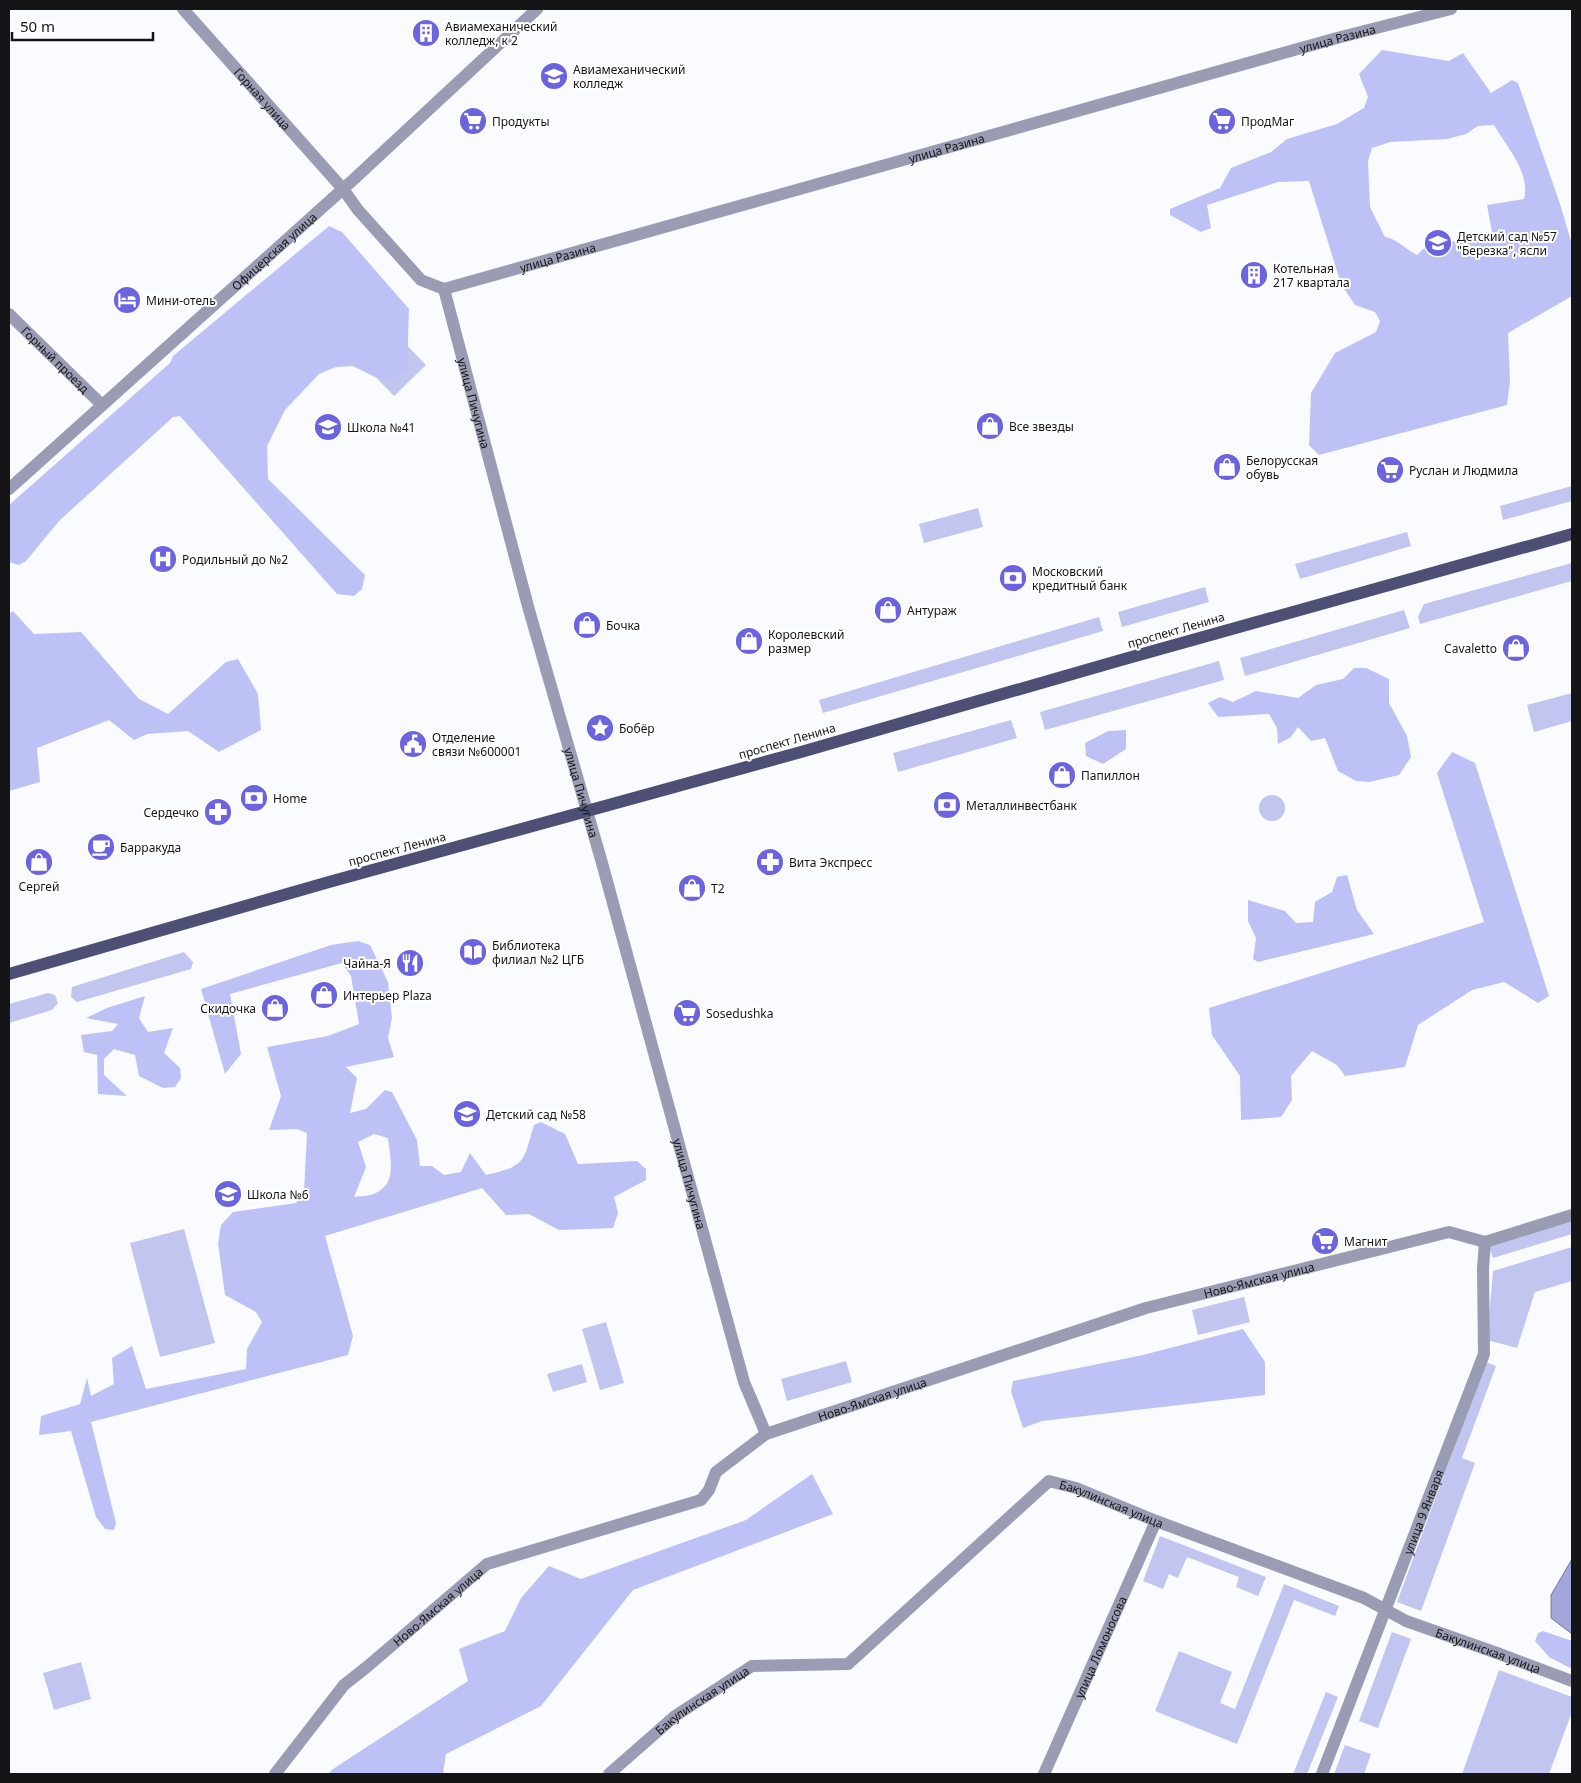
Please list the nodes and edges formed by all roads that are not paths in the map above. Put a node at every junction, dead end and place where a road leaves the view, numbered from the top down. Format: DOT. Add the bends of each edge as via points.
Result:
graph roads {
  1 [pos="183,9"];
  2 [pos="537,9"];
  3 [pos="1451,9"];
  4 [pos="343,189"];
  5 [pos="444,289"];
  6 [pos="9,314"];
  7 [pos="102,406"];
  8 [pos="9,489"];
  9 [pos="1572,534"];
  10 [pos="587,811"];
  11 [pos="9,974"];
  12 [pos="1572,1215"];
  13 [pos="1485,1242"];
  14 [pos="766,1434"];
  15 [pos="1156,1521"];
  16 [pos="1386,1610"];
  17 [pos="1572,1681"];
  18 [pos="275,1774"];
  19 [pos="609,1774"];
  20 [pos="1044,1774"];
  21 [pos="1322,1774"];
  1 -- 4 [label="street, Горная улица"];
  2 -- 4 [label="street, Офицерская улица"];
  3 -- 5 [label="street, улица Разина" via="1337,38"];
  4 -- 5 [label="street" via="421,280"];
  4 -- 7 [label="street, Офицерская улица"];
  5 -- 10 [label="street, улица Пичугина"];
  6 -- 7 [label="street, Горный проезд"];
  7 -- 8 [label="street, Офицерская улица"];
  9 -- 10 [label="main road, проспект Ленина"];
  10 -- 11 [label="main road, проспект Ленина"];
  10 -- 14 [label="street, улица Пичугина" via="744,1382"];
  12 -- 13 [label="street"];
  13 -- 14 [label="street, Ново-Ямская улица" via="1449,1232 1146,1308"];
  13 -- 16 [label="street, улица 9 Января" via="1484,1354"];
  14 -- 18 [label="street, Ново-Ямская улица" via="716,1472 701,1500 487,1564 344,1684"];
  15 -- 16 [label="street, Бакулинская улица" via="1364,1598"];
  15 -- 19 [label="street, Бакулинская улица" via="1076,1488 1049,1481 848,1664 752,1666 675,1716"];
  15 -- 20 [label="street, улица Ломоносова"];
  16 -- 17 [label="street, Бакулинская улица" via="1406,1621"];
  16 -- 21 [label="street, улица 9 Января"];
}
